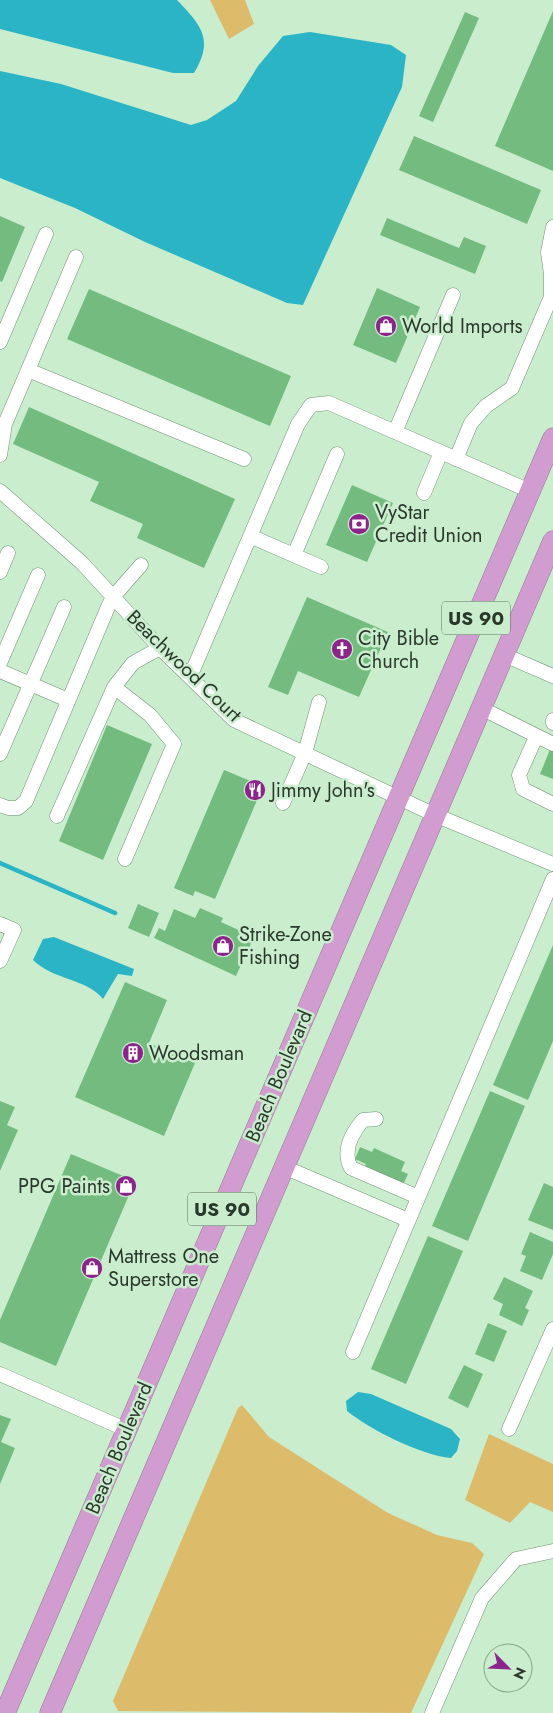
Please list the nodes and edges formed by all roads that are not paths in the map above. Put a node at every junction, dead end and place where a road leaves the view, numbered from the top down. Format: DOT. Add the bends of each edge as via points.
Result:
graph roads {
  1 [pos="553,227"];
  2 [pos="46,234"];
  3 [pos="76,257"];
  4 [pos="453,296"];
  5 [pos="0,342"];
  6 [pos="28,370"];
  7 [pos="394,432"];
  8 [pos="553,438"];
  9 [pos="441,452"];
  10 [pos="337,454"];
  11 [pos="0,455"];
  12 [pos="244,459"];
  13 [pos="456,459"];
  14 [pos="0,491"];
  15 [pos="530,491"];
  16 [pos="424,493"];
  17 [pos="250,536"];
  18 [pos="552,548"];
  19 [pos="8,553"];
  20 [pos="294,555"];
  21 [pos="141,565"];
  22 [pos="321,567"];
  23 [pos="0,572"];
  24 [pos="38,575"];
  25 [pos="113,597"];
  26 [pos="64,606"];
  27 [pos="160,648"];
  28 [pos="504,655"];
  29 [pos="0,662"];
  30 [pos="0,672"];
  31 [pos="553,676"];
  32 [pos="190,677"];
  33 [pos="30,684"];
  34 [pos="114,687"];
  35 [pos="68,700"];
  36 [pos="319,702"];
  37 [pos="481,708"];
  38 [pos="553,720"];
  39 [pos="553,724"];
  40 [pos="536,737"];
  41 [pos="553,744"];
  42 [pos="305,753"];
  43 [pos="0,754"];
  44 [pos="399,797"];
  45 [pos="283,803"];
  46 [pos="553,804"];
  47 [pos="0,805"];
  48 [pos="435,815"];
  49 [pos="57,816"];
  50 [pos="125,859"];
  51 [pos="553,864"];
  52 [pos="553,879"];
  53 [pos="0,924"];
  54 [pos="0,962"];
  55 [pos="376,1119"];
  56 [pos="284,1167"];
  57 [pos="418,1197"];
  58 [pos="408,1220"];
  59 [pos="553,1329"];
  60 [pos="352,1352"];
  61 [pos="548,1359"];
  62 [pos="0,1374"];
  63 [pos="509,1429"];
  64 [pos="127,1430"];
  65 [pos="553,1551"];
  66 [pos="437,1712"];
  67 [pos="6,1713"];
  68 [pos="50,1713"];
  1 -- 13 [label="street" via="548,252 551,296 512,388 486,406 471,423"];
  2 -- 5 [label="street"];
  3 -- 6 [label="street"];
  4 -- 7 [label="street"];
  6 -- 11 [label="street" via="5,424"];
  6 -- 12 [label="street"];
  7 -- 9 [label="street"];
  7 -- 17 [label="street" via="329,403 311,405 298,424"];
  8 -- 15 [label="highway, Beach Boulevard / US 90"];
  9 -- 13 [label="street"];
  9 -- 16 [label="street"];
  10 -- 20 [label="street"];
  13 -- 15 [label="street"];
  14 -- 25 [label="street, Beachwood Court" via="62,544"];
  15 -- 44 [label="highway, Beach Boulevard / US 90"];
  17 -- 20 [label="street"];
  17 -- 32 [label="street"];
  18 -- 28 [label="highway, US 90"];
  19 -- 23 [label="street"];
  20 -- 22 [label="street"];
  21 -- 25 [label="street"];
  24 -- 29 [label="street"];
  25 -- 27 [label="street, Beachwood Court"];
  25 -- 35 [label="street"];
  26 -- 33 [label="street"];
  27 -- 32 [label="street, Beachwood Court"];
  27 -- 34 [label="street" via="134,662"];
  28 -- 31 [label="street"];
  28 -- 37 [label="highway, US 90"];
  30 -- 33 [label="street"];
  32 -- 42 [label="street, Beachwood Court" via="234,720"];
  33 -- 35 [label="street"];
  33 -- 43 [label="street"];
  34 -- 49 [label="street"];
  34 -- 50 [label="street" via="150,715 174,744"];
  35 -- 47 [label="street" via="26,801 18,808"];
  36 -- 42 [label="street"];
  37 -- 40 [label="street"];
  37 -- 48 [label="highway, US 90"];
  38 -- 39 [label="street"];
  40 -- 41 [label="street"];
  40 -- 46 [label="street" via="519,774 523,789"];
  42 -- 44 [label="street, Beachwood Court"];
  42 -- 45 [label="street"];
  44 -- 48 [label="street, Beachwood Court"];
  44 -- 64 [label="highway, Beach Boulevard / US 90"];
  48 -- 51 [label="street, Beachwood Court"];
  48 -- 56 [label="highway, US 90"];
  52 -- 57 [label="street"];
  53 -- 54 [label="street" via="14,930"];
  55 -- 57 [label="street" via="364,1120 356,1127 346,1159 351,1168"];
  56 -- 58 [label="street"];
  56 -- 68 [label="highway, US 90"];
  57 -- 58 [label="street"];
  58 -- 60 [label="street"];
  59 -- 61 [label="street"];
  61 -- 63 [label="street"];
  62 -- 64 [label="street"];
  64 -- 67 [label="highway, Beach Boulevard / US 90"];
  65 -- 66 [label="street" via="516,1560 482,1598"];
}
